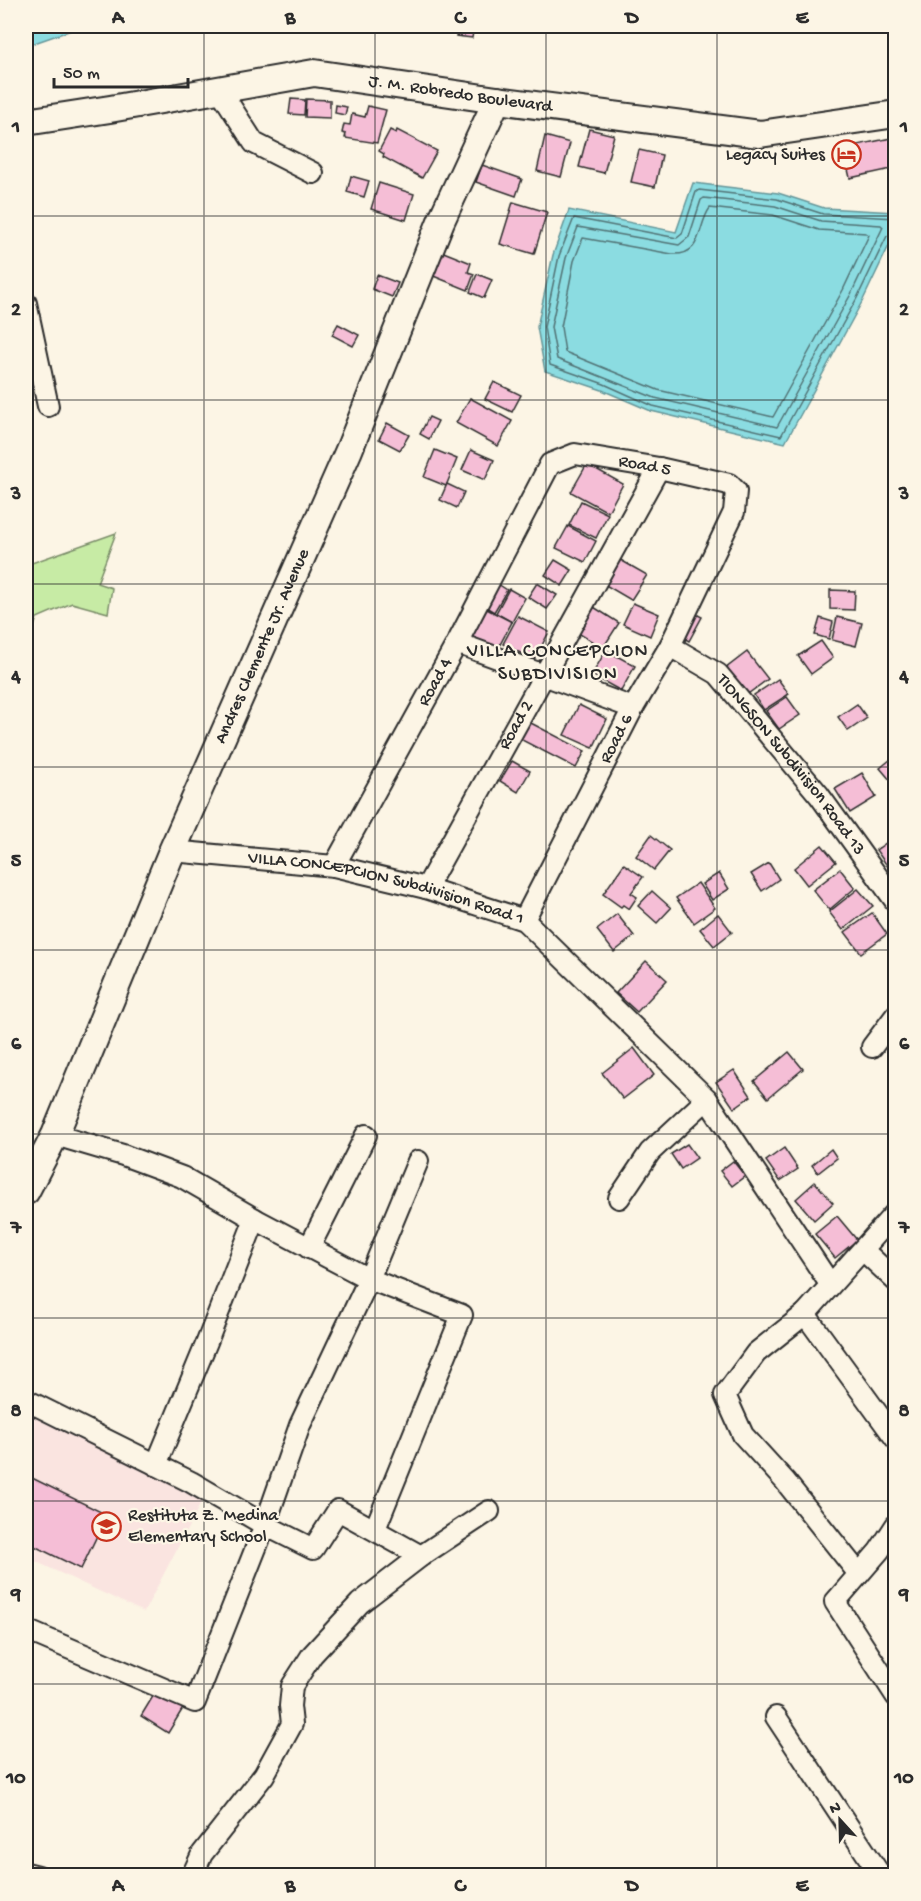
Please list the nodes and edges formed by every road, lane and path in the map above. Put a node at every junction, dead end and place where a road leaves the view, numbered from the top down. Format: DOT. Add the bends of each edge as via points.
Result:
graph roads {
  1 [pos="220,90"];
  2 [pos="496,100"];
  3 [pos="896,114"];
  4 [pos="26,122"];
  5 [pos="313,173"];
  6 [pos="26,303"];
  7 [pos="48,406"];
  8 [pos="550,464"];
  9 [pos="658,468"];
  10 [pos="736,491"];
  11 [pos="457,643"];
  12 [pos="670,646"];
  13 [pos="543,674"];
  14 [pos="633,708"];
  15 [pos="172,851"];
  16 [pos="334,866"];
  17 [pos="426,888"];
  18 [pos="896,902"];
  19 [pos="524,920"];
  20 [pos="896,1015"];
  21 [pos="872,1047"];
  22 [pos="707,1099"];
  23 [pos="55,1135"];
  24 [pos="366,1135"];
  25 [pos="418,1161"];
  26 [pos="26,1191"];
  27 [pos="619,1197"];
  28 [pos="896,1212"];
  29 [pos="255,1219"];
  30 [pos="309,1248"];
  31 [pos="863,1250"];
  32 [pos="369,1279"];
  33 [pos="896,1281"];
  34 [pos="830,1284"];
  35 [pos="805,1314"];
  36 [pos="26,1400"];
  37 [pos="896,1439"];
  38 [pos="156,1465"];
  39 [pos="489,1511"];
  40 [pos="896,1525"];
  41 [pos="265,1526"];
  42 [pos="375,1529"];
  43 [pos="421,1556"];
  44 [pos="859,1574"];
  45 [pos="26,1630"];
  46 [pos="896,1696"];
  47 [pos="776,1717"];
  48 [pos="26,1873"];
  49 [pos="38,1875"];
  50 [pos="192,1875"];
  51 [pos="881,1875"];
  1 -- 2 [label="main road, J. M. Robredo Boulevard" via="314,73"];
  1 -- 4 [label="main road, J. M. Robredo Boulevard"];
  1 -- 5 [label="street" via="254,144"];
  2 -- 3 [label="main road, J. M. Robredo Boulevard" via="760,134"];
  2 -- 15 [label="main road, Andres Clemente Jr. Avenue" via="441,221 349,450"];
  6 -- 7 [label="street"];
  8 -- 9 [label="street, Road 5" via="575,454"];
  8 -- 11 [label="street, Road 4"];
  9 -- 10 [label="street, Road 5" via="729,484"];
  9 -- 13 [label="street, Road 2"];
  10 -- 12 [label="street, Road 6" via="734,512"];
  11 -- 13 [label="street"];
  11 -- 16 [label="street, Road 4"];
  12 -- 14 [label="street, Road 6"];
  12 -- 18 [label="street, TIONGSON Subdivision Road 13" via="718,674 819,795"];
  13 -- 14 [label="street"];
  13 -- 17 [label="street, Road 2"];
  14 -- 19 [label="street, Road 6"];
  15 -- 16 [label="street, VILLA CONCEPCION Subdivision Road 1"];
  15 -- 23 [label="main road, Andres Clemente Jr. Avenue"];
  16 -- 17 [label="street, VILLA CONCEPCION Subdivision Road 1"];
  17 -- 19 [label="street, VILLA CONCEPCION Subdivision Road 1"];
  19 -- 22 [label="street, VILLA CONCEPCION Subdivision Road 1"];
  20 -- 21 [label="street"];
  22 -- 27 [label="street" via="650,1152"];
  22 -- 34 [label="street, VILLA CONCEPCION Subdivision Road 1"];
  23 -- 26 [label="main road, Andres Clemente Jr. Avenue"];
  23 -- 29 [label="street" via="182,1177"];
  24 -- 30 [label="street"];
  25 -- 32 [label="street"];
  28 -- 31 [label="street"];
  29 -- 30 [label="street"];
  29 -- 38 [label="street"];
  30 -- 32 [label="street"];
  31 -- 33 [label="street"];
  31 -- 34 [label="street"];
  32 -- 41 [label="street" via="300,1425"];
  32 -- 42 [label="street" via="462,1315"];
  34 -- 35 [label="street"];
  35 -- 37 [label="street"];
  35 -- 44 [label="street" via="756,1353 725,1395 743,1435"];
  36 -- 38 [label="street"];
  38 -- 41 [label="street"];
  39 -- 43 [label="street"];
  40 -- 44 [label="street"];
  41 -- 42 [label="street" via="313,1549 338,1510"];
  41 -- 45 [label="street" via="195,1702"];
  42 -- 43 [label="street"];
  43 -- 50 [label="street" via="360,1603 312,1655 292,1686 292,1724 264,1775 202,1854"];
  44 -- 46 [label="street" via="835,1602"];
  47 -- 51 [label="street"];
  48 -- 49 [label="street"];
}
